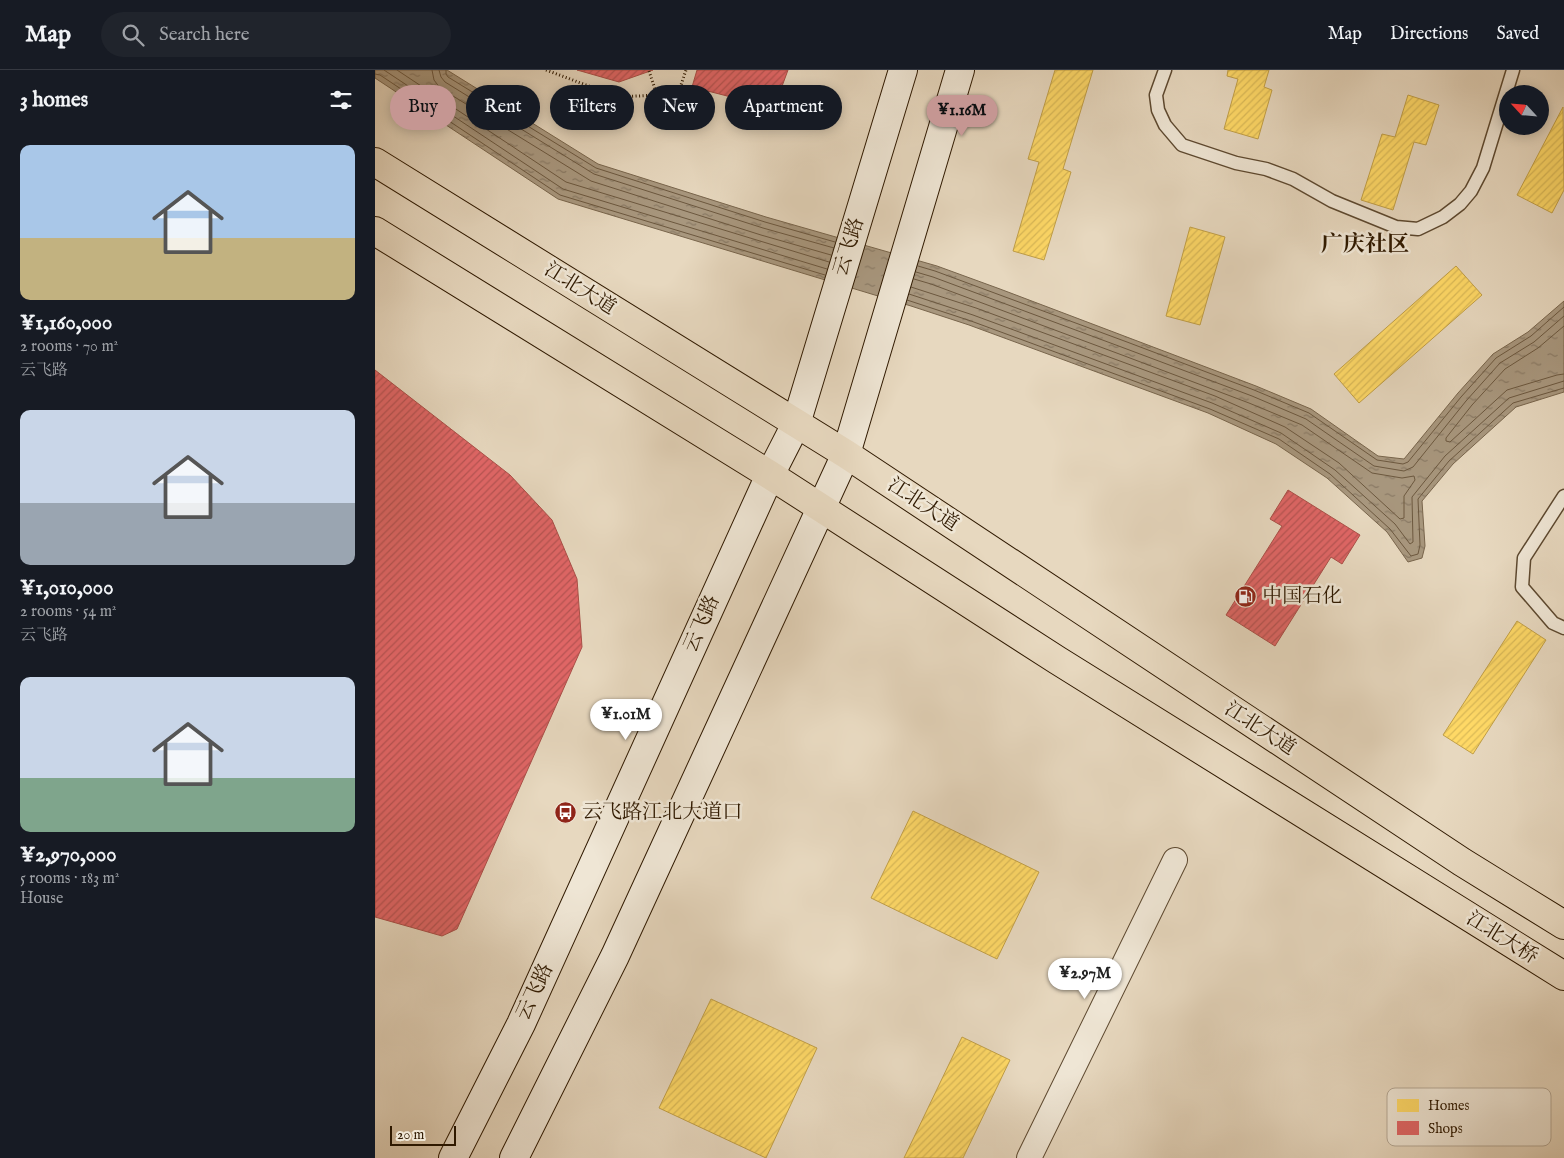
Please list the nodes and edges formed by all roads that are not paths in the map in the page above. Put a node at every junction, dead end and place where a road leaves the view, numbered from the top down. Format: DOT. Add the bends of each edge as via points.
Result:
graph roads {
  1 [pos="903,70"];
  2 [pos="960,70"];
  3 [pos="1165,70"];
  4 [pos="1513,70"];
  5 [pos="375,162"];
  6 [pos="375,232"];
  7 [pos="796,424"];
  8 [pos="846,454"];
  9 [pos="770,474"];
  10 [pos="1564,496"];
  11 [pos="821,508"];
  12 [pos="1564,628"];
  13 [pos="1175,860"];
  14 [pos="1564,925"];
  15 [pos="1564,976"];
  16 [pos="453,1158"];
  17 [pos="514,1158"];
  18 [pos="1029,1158"];
  1 -- 7 [label="main road, 云飞路"];
  2 -- 8 [label="main road"];
  3 -- 4 [label="lane" via="1156,95 1157,110 1182,145 1293,179 1332,201 1397,228 1417,229 1443,217 1471,191 1483,168"];
  5 -- 7 [label="main road, 江北大道"];
  6 -- 9 [label="main road"];
  7 -- 8 [label="main road, 江北大道"];
  7 -- 9 [label="main road, 云飞路"];
  8 -- 11 [label="main road"];
  8 -- 14 [label="main road, 江北大道" via="1462,862"];
  9 -- 11 [label="main road"];
  9 -- 16 [label="main road, 云飞路" via="521,1024"];
  10 -- 12 [label="lane" via="1524,558 1522,587 1553,623"];
  11 -- 15 [label="main road, 江北大桥"];
  11 -- 17 [label="main road" via="615,956"];
  13 -- 18 [label="street"];
}
